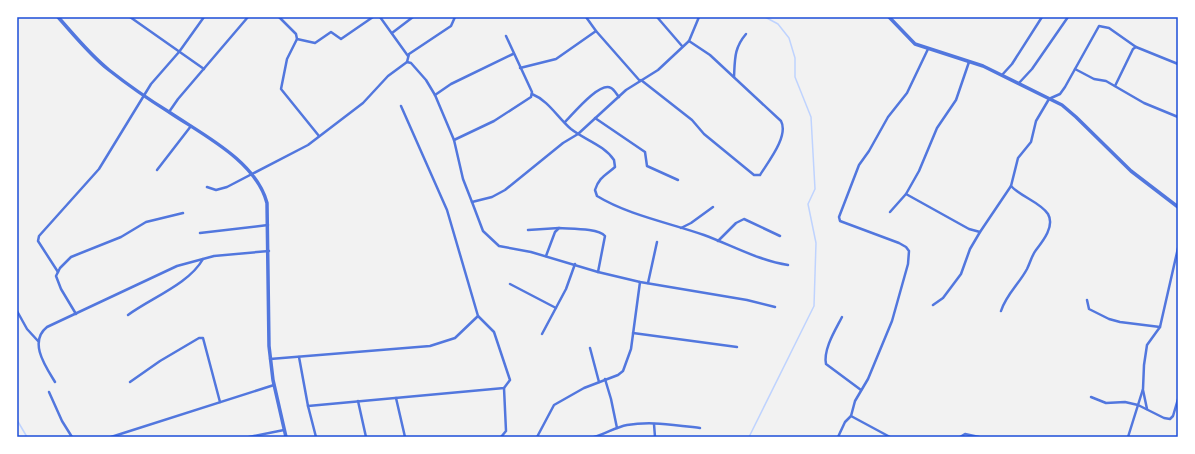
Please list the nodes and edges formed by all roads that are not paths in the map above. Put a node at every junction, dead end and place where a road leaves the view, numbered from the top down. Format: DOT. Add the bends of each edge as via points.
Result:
graph roads {
  1 [pos="58,17"];
  2 [pos="130,17"];
  3 [pos="204,17"];
  4 [pos="248,17"];
  5 [pos="279,17"];
  6 [pos="373,17"];
  7 [pos="380,17"];
  8 [pos="413,17"];
  9 [pos="455,17"];
  10 [pos="586,17"];
  11 [pos="657,17"];
  12 [pos="699,17"];
  13 [pos="889,17"];
  14 [pos="1042,17"];
  15 [pos="1068,17"];
  16 [pos="596,31"];
  17 [pos="392,33"];
  18 [pos="746,34"];
  19 [pos="506,36"];
  20 [pos="297,39"];
  21 [pos="689,41"];
  22 [pos="682,46"];
  23 [pos="1136,47"];
  24 [pos="928,49"];
  25 [pos="179,52"];
  26 [pos="513,54"];
  27 [pos="408,56"];
  28 [pos="407,62"];
  29 [pos="969,62"];
  30 [pos="1178,64"];
  31 [pos="520,68"];
  32 [pos="204,69"];
  33 [pos="1075,69"];
  34 [pos="1002,75"];
  35 [pos="734,77"];
  36 [pos="640,80"];
  37 [pos="1019,83"];
  38 [pos="1115,86"];
  39 [pos="532,94"];
  40 [pos="143,95"];
  41 [pos="434,95"];
  42 [pos="619,97"];
  43 [pos="1050,98"];
  44 [pos="401,106"];
  45 [pos="169,112"];
  46 [pos="1178,117"];
  47 [pos="595,118"];
  48 [pos="565,122"];
  49 [pos="191,126"];
  50 [pos="578,134"];
  51 [pos="320,136"];
  52 [pos="454,140"];
  53 [pos="157,170"];
  54 [pos="252,174"];
  55 [pos="678,180"];
  56 [pos="1011,186"];
  57 [pos="207,187"];
  58 [pos="906,194"];
  59 [pos="472,202"];
  60 [pos="713,207"];
  61 [pos="1178,207"];
  62 [pos="890,212"];
  63 [pos="183,213"];
  64 [pos="268,224"];
  65 [pos="559,228"];
  66 [pos="680,228"];
  67 [pos="528,230"];
  68 [pos="980,232"];
  69 [pos="200,233"];
  70 [pos="780,236"];
  71 [pos="718,241"];
  72 [pos="657,242"];
  73 [pos="1178,248"];
  74 [pos="269,251"];
  75 [pos="546,256"];
  76 [pos="204,258"];
  77 [pos="575,264"];
  78 [pos="788,264"];
  79 [pos="58,272"];
  80 [pos="598,272"];
  81 [pos="640,282"];
  82 [pos="648,283"];
  83 [pos="510,284"];
  84 [pos="1087,300"];
  85 [pos="933,305"];
  86 [pos="775,307"];
  87 [pos="556,308"];
  88 [pos="17,311"];
  89 [pos="1001,311"];
  90 [pos="76,314"];
  91 [pos="128,315"];
  92 [pos="478,316"];
  93 [pos="842,317"];
  94 [pos="1160,328"];
  95 [pos="633,333"];
  96 [pos="542,334"];
  97 [pos="38,341"];
  98 [pos="737,347"];
  99 [pos="590,348"];
  100 [pos="299,357"];
  101 [pos="270,359"];
  102 [pos="605,379"];
  103 [pos="55,382"];
  104 [pos="130,382"];
  105 [pos="599,382"];
  106 [pos="274,385"];
  107 [pos="504,388"];
  108 [pos="1143,389"];
  109 [pos="861,390"];
  110 [pos="49,392"];
  111 [pos="1091,397"];
  112 [pos="396,398"];
  113 [pos="1178,399"];
  114 [pos="358,401"];
  115 [pos="220,402"];
  116 [pos="1138,405"];
  117 [pos="308,406"];
  118 [pos="1147,410"];
  119 [pos="851,416"];
  120 [pos="654,424"];
  121 [pos="617,428"];
  122 [pos="700,428"];
  123 [pos="284,430"];
  124 [pos="72,437"];
  125 [pos="111,437"];
  126 [pos="249,437"];
  127 [pos="286,437"];
  128 [pos="316,437"];
  129 [pos="366,437"];
  130 [pos="405,437"];
  131 [pos="501,437"];
  132 [pos="537,437"];
  133 [pos="594,437"];
  134 [pos="655,437"];
  135 [pos="838,437"];
  136 [pos="890,437"];
  137 [pos="960,437"];
  138 [pos="979,437"];
  139 [pos="1128,437"];
  1 -- 40 [label="street" via="91,53"];
  2 -- 25 [label="street"];
  3 -- 25 [label="street"];
  4 -- 32 [label="street"];
  5 -- 20 [label="street" via="296,34"];
  6 -- 20 [label="street" via="341,39 331,32 315,43"];
  7 -- 17 [label="street"];
  8 -- 17 [label="street"];
  9 -- 27 [label="street" via="451,26"];
  10 -- 16 [label="street"];
  11 -- 22 [label="street"];
  12 -- 21 [label="street"];
  13 -- 24 [label="street" via="910,40"];
  14 -- 34 [label="street"];
  15 -- 37 [label="street" via="1032,69"];
  16 -- 31 [label="street" via="556,59"];
  16 -- 36 [label="street"];
  17 -- 27 [label="street"];
  18 -- 35 [label="street" via="738,43"];
  19 -- 26 [label="street"];
  20 -- 51 [label="street" via="286,59 281,89"];
  21 -- 22 [label="street"];
  21 -- 35 [label="street" via="710,55"];
  22 -- 36 [label="street" via="658,70"];
  23 -- 30 [label="street"];
  23 -- 33 [label="street" via="1109,28 1099,26"];
  23 -- 38 [label="street"];
  24 -- 29 [label="street"];
  24 -- 109 [label="street" via="907,93 888,117 859,166 839,217 840,221 899,243 909,251 897,308"];
  25 -- 32 [label="street"];
  25 -- 40 [label="street"];
  26 -- 31 [label="street"];
  26 -- 41 [label="street"];
  27 -- 28 [label="street"];
  28 -- 41 [label="street" via="411,63 426,80"];
  28 -- 51 [label="street" via="388,76 363,103"];
  29 -- 34 [label="street"];
  29 -- 58 [label="street" via="956,100 937,128"];
  31 -- 39 [label="street"];
  32 -- 45 [label="street"];
  33 -- 38 [label="street"];
  33 -- 43 [label="street" via="1060,94"];
  34 -- 37 [label="street"];
  35 -- 36 [label="street" via="782,121 785,129 776,149 758,176"];
  36 -- 42 [label="street"];
  37 -- 43 [label="street"];
  38 -- 46 [label="street" via="1144,103"];
  39 -- 48 [label="street" via="542,98"];
  39 -- 52 [label="street" via="494,121"];
  40 -- 45 [label="street"];
  40 -- 79 [label="street" via="99,169 39,236 38,241"];
  41 -- 52 [label="street"];
  42 -- 47 [label="street"];
  42 -- 48 [label="street" via="612,88 606,86 598,90"];
  43 -- 56 [label="street" via="1036,121 1031,142 1018,158"];
  43 -- 61 [label="street" via="1076,117 1131,171"];
  44 -- 92 [label="street" via="447,210"];
  45 -- 49 [label="street"];
  47 -- 50 [label="street"];
  47 -- 55 [label="street" via="645,152 647,166"];
  48 -- 50 [label="street"];
  49 -- 53 [label="street"];
  49 -- 54 [label="street" via="216,142"];
  50 -- 59 [label="street" via="505,190 492,197"];
  50 -- 66 [label="street" via="602,148 615,163 613,169 603,175 597,183 597,196 647,218"];
  51 -- 54 [label="street" via="308,145"];
  52 -- 59 [label="street" via="463,179"];
  54 -- 57 [label="street" via="227,187 216,190"];
  54 -- 64 [label="street" via="265,194"];
  56 -- 68 [label="street"];
  56 -- 89 [label="street" via="1018,194 1046,212 1051,219 1043,243 1036,250"];
  58 -- 62 [label="street"];
  58 -- 68 [label="street" via="969,229"];
  59 -- 75 [label="street" via="479,224 495,244"];
  60 -- 66 [label="street"];
  63 -- 79 [label="street" via="146,222 122,237 76,255"];
  64 -- 69 [label="street"];
  64 -- 74 [label="street"];
  65 -- 67 [label="street"];
  65 -- 75 [label="street"];
  65 -- 80 [label="street" via="604,234"];
  66 -- 71 [label="street"];
  68 -- 85 [label="street" via="970,249 961,274 943,298"];
  70 -- 71 [label="street" via="744,219 736,223"];
  71 -- 78 [label="street" via="772,262"];
  72 -- 82 [label="street"];
  73 -- 94 [label="street"];
  74 -- 76 [label="street"];
  74 -- 101 [label="street"];
  75 -- 77 [label="street"];
  76 -- 90 [label="street" via="157,274"];
  76 -- 91 [label="street" via="190,274"];
  77 -- 80 [label="street"];
  77 -- 87 [label="street"];
  79 -- 90 [label="street" via="58,282"];
  80 -- 81 [label="street"];
  81 -- 82 [label="street"];
  81 -- 95 [label="street"];
  82 -- 86 [label="street"];
  83 -- 87 [label="street"];
  84 -- 94 [label="street" via="1089,308 1109,319"];
  87 -- 96 [label="street"];
  88 -- 97 [label="street" via="27,329"];
  90 -- 97 [label="street" via="46,327"];
  92 -- 100 [label="street" via="455,338 430,346"];
  92 -- 107 [label="street" via="494,332 510,380"];
  93 -- 109 [label="street" via="825,358 826,364"];
  94 -- 108 [label="street" via="1147,346"];
  95 -- 98 [label="street"];
  95 -- 102 [label="street" via="631,349 623,371"];
  97 -- 103 [label="street" via="44,363"];
  99 -- 105 [label="street"];
  100 -- 101 [label="street"];
  100 -- 117 [label="street"];
  101 -- 106 [label="street"];
  102 -- 105 [label="street"];
  102 -- 121 [label="street"];
  104 -- 115 [label="street" via="202,337"];
  105 -- 132 [label="street" via="554,405"];
  106 -- 115 [label="street"];
  106 -- 123 [label="street"];
  107 -- 112 [label="street"];
  107 -- 131 [label="street" via="506,430"];
  108 -- 116 [label="street"];
  108 -- 118 [label="street"];
  109 -- 119 [label="street"];
  110 -- 124 [label="street"];
  111 -- 116 [label="street" via="1106,403 1125,402"];
  112 -- 114 [label="street"];
  112 -- 130 [label="street"];
  113 -- 118 [label="street" via="1170,419"];
  114 -- 117 [label="street"];
  114 -- 129 [label="street"];
  115 -- 125 [label="street"];
  116 -- 118 [label="street"];
  116 -- 139 [label="street"];
  117 -- 128 [label="street"];
  119 -- 135 [label="street"];
  119 -- 136 [label="street"];
  120 -- 121 [label="street" via="626,425"];
  120 -- 122 [label="street"];
  120 -- 134 [label="street"];
  121 -- 133 [label="street"];
  123 -- 126 [label="street"];
  123 -- 127 [label="street"];
  137 -- 138 [label="street" via="965,434"];
}
